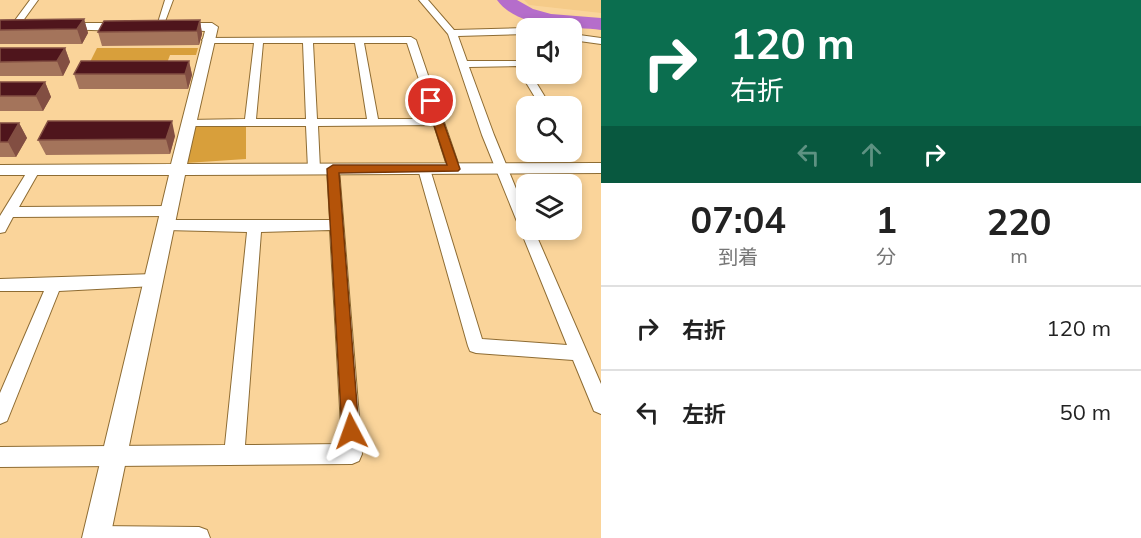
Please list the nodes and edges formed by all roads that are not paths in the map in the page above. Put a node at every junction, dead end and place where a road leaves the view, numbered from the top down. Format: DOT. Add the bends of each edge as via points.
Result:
graph roads {
  1 [pos="34,0"];
  2 [pos="169,0"];
  3 [pos="423,0"];
  4 [pos="0,27"];
  5 [pos="19,27"];
  6 [pos="47,27"];
  7 [pos="148,27"];
  8 [pos="516,30"];
  9 [pos="452,33"];
  10 [pos="582,38"];
  11 [pos="207,40"];
  12 [pos="259,40"];
  13 [pos="308,40"];
  14 [pos="359,40"];
  15 [pos="601,41"];
  16 [pos="462,64"];
  17 [pos="539,96"];
  18 [pos="312,122"];
  19 [pos="373,122"];
  20 [pos="438,122"];
  21 [pos="189,123"];
  22 [pos="250,123"];
  23 [pos="501,168"];
  24 [pos="601,168"];
  25 [pos="314,169"];
  26 [pos="333,169"];
  27 [pos="424,169"];
  28 [pos="454,169"];
  29 [pos="0,170"];
  30 [pos="34,170"];
  31 [pos="178,170"];
  32 [pos="516,203"];
  33 [pos="10,212"];
  34 [pos="168,218"];
  35 [pos="337,225"];
  36 [pos="254,227"];
  37 [pos="0,228"];
  38 [pos="532,240"];
  39 [pos="154,280"];
  40 [pos="0,285"];
  41 [pos="54,285"];
  42 [pos="579,353"];
  43 [pos="601,405"];
  44 [pos="0,415"];
  45 [pos="234,455"];
  46 [pos="0,457"];
  47 [pos="114,457"];
  48 [pos="96,538"];
  49 [pos="161,538"];
  50 [pos="199,538"];
  1 -- 5 [label="street"];
  2 -- 7 [label="street"];
  3 -- 9 [label="street"];
  4 -- 5 [label="street"];
  6 -- 7 [label="street"];
  7 -- 11 [label="street" via="212,27"];
  8 -- 9 [label="street"];
  9 -- 16 [label="street"];
  10 -- 15 [label="street"];
  11 -- 12 [label="street"];
  11 -- 21 [label="street"];
  12 -- 13 [label="street"];
  12 -- 22 [label="street"];
  13 -- 14 [label="street"];
  13 -- 18 [label="street"];
  14 -- 19 [label="street"];
  14 -- 20 [label="street" via="411,40"];
  16 -- 17 [label="street" via="519,63"];
  16 -- 23 [label="street"];
  18 -- 19 [label="street"];
  18 -- 22 [label="street"];
  18 -- 25 [label="street"];
  19 -- 20 [label="street"];
  20 -- 28 [label="street"];
  21 -- 22 [label="street"];
  21 -- 31 [label="street"];
  23 -- 24 [label="street"];
  23 -- 28 [label="street"];
  23 -- 32 [label="street"];
  25 -- 26 [label="street"];
  25 -- 31 [label="street"];
  26 -- 27 [label="street"];
  26 -- 35 [label="street"];
  27 -- 28 [label="street"];
  27 -- 42 [label="street" via="476,346"];
  29 -- 30 [label="street"];
  30 -- 31 [label="street"];
  30 -- 33 [label="street"];
  31 -- 34 [label="street"];
  33 -- 34 [label="street"];
  33 -- 37 [label="street"];
  34 -- 36 [label="street"];
  34 -- 39 [label="street"];
  35 -- 36 [label="street"];
  35 -- 45 [label="street" via="352,454"];
  36 -- 45 [label="street"];
  38 -- 42 [label="street"];
  39 -- 41 [label="street"];
  39 -- 47 [label="street"];
  40 -- 41 [label="street"];
  41 -- 44 [label="street"];
  42 -- 43 [label="street"];
  45 -- 47 [label="street"];
  46 -- 47 [label="street"];
  47 -- 48 [label="street"];
  48 -- 49 [label="street"];
  49 -- 50 [label="street"];
}
